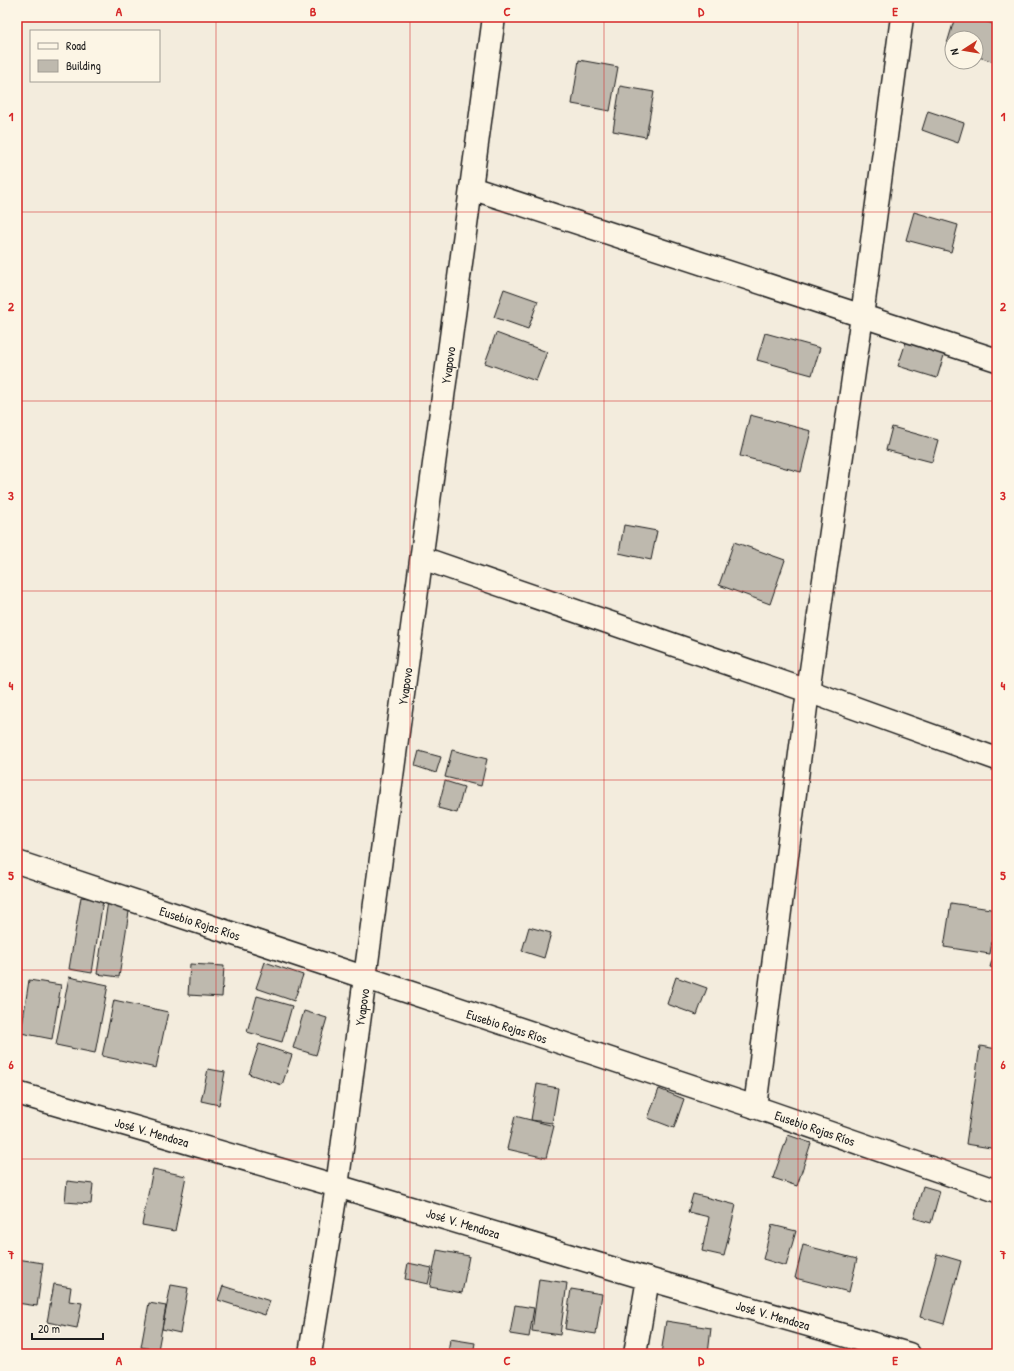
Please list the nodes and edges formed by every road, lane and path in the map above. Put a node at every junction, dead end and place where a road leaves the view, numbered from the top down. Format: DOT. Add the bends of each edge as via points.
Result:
graph roads {
  1 [pos="494,17"];
  2 [pos="902,17"];
  3 [pos="471,188"];
  4 [pos="862,316"];
  5 [pos="997,360"];
  6 [pos="422,558"];
  7 [pos="808,692"];
  8 [pos="997,759"];
  9 [pos="17,862"];
  10 [pos="366,979"];
  11 [pos="17,1093"];
  12 [pos="755,1107"];
  13 [pos="337,1186"];
  14 [pos="997,1191"];
  15 [pos="648,1280"];
  16 [pos="310,1354"];
  17 [pos="635,1354"];
  18 [pos="909,1354"];
  1 -- 3 [label="street, Yvapovo"];
  2 -- 4 [label="street"];
  3 -- 4 [label="street"];
  3 -- 6 [label="street, Yvapovo"];
  4 -- 5 [label="street"];
  4 -- 7 [label="street"];
  6 -- 7 [label="street"];
  6 -- 10 [label="street, Yvapovo"];
  7 -- 8 [label="street"];
  7 -- 12 [label="street"];
  9 -- 10 [label="street, Eusebio Rojas Ríos"];
  10 -- 12 [label="street, Eusebio Rojas Ríos"];
  10 -- 13 [label="street, Yvapovo"];
  11 -- 13 [label="street, José V. Mendoza"];
  12 -- 14 [label="street, Eusebio Rojas Ríos"];
  13 -- 15 [label="street, José V. Mendoza"];
  13 -- 16 [label="street, Yvapovo"];
  15 -- 17 [label="street"];
  15 -- 18 [label="street, José V. Mendoza"];
}
